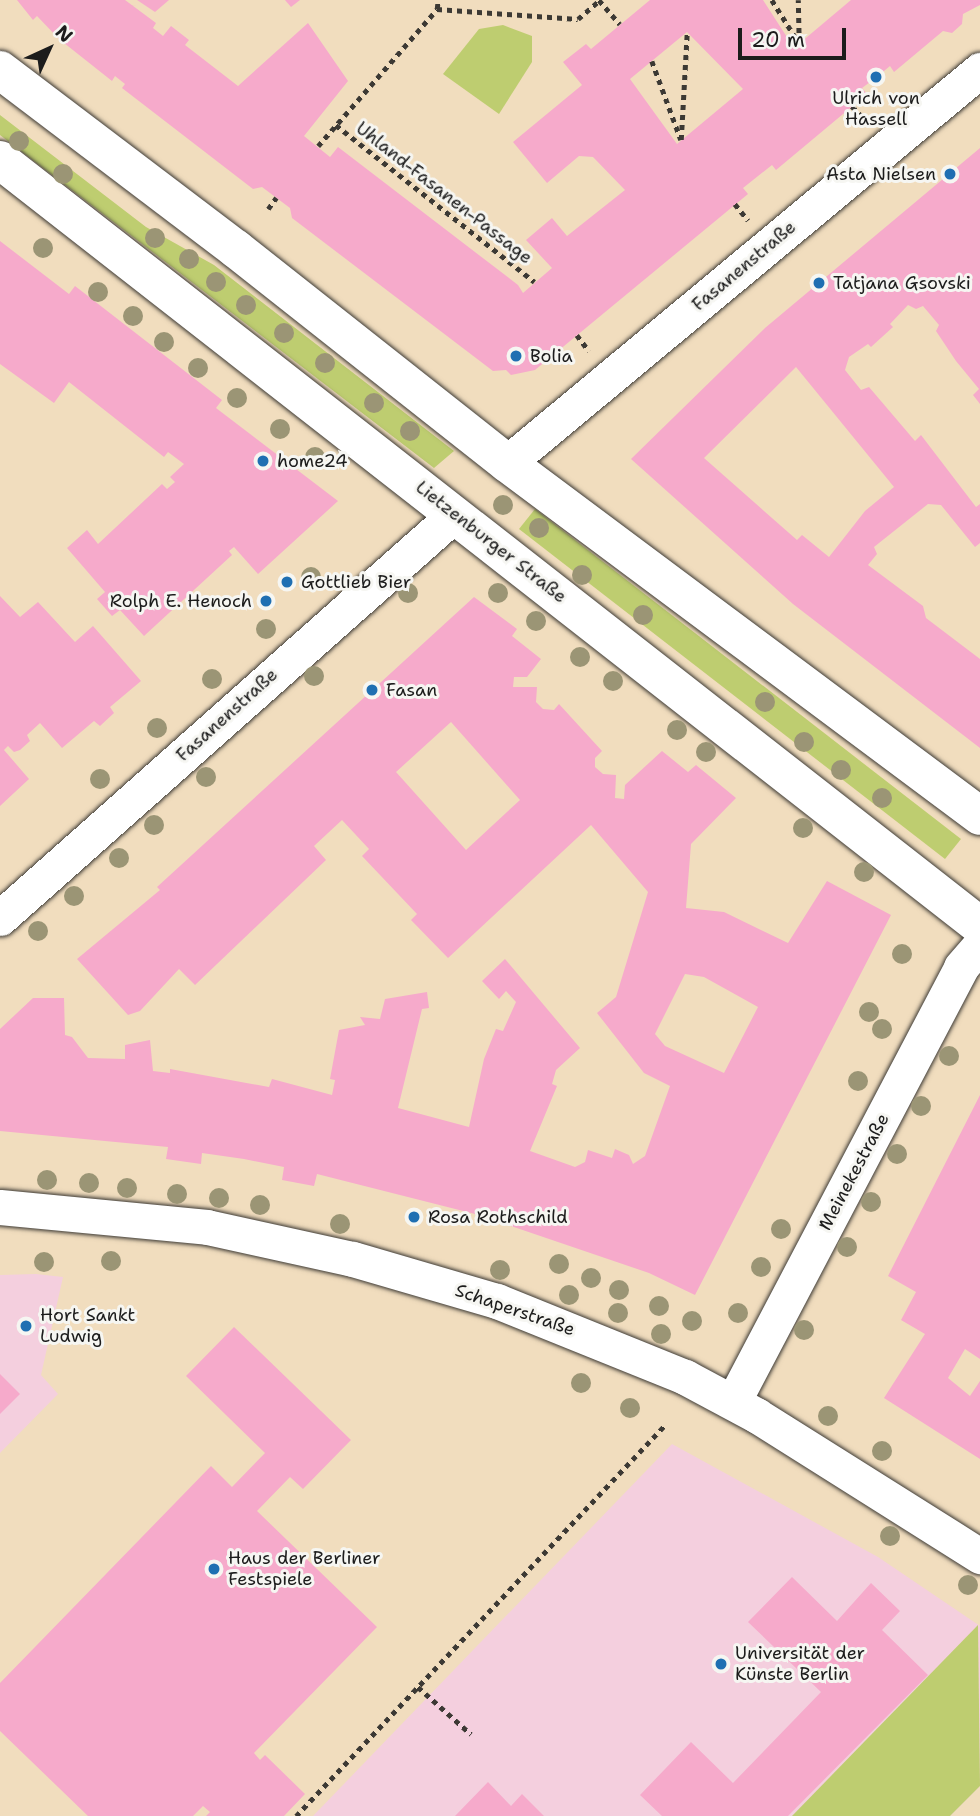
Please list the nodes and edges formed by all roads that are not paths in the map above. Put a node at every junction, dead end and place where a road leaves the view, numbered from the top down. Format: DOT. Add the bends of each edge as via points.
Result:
graph roads {
  1 [pos="980,70"];
  2 [pos="0,71"];
  3 [pos="0,160"];
  4 [pos="507,463"];
  5 [pos="455,514"];
  6 [pos="980,816"];
  7 [pos="0,918"];
  8 [pos="980,926"];
  9 [pos="980,944"];
  10 [pos="0,1207"];
  11 [pos="733,1402"];
  12 [pos="980,1556"];
  1 -- 4 [label="street, Fasanenstraße"];
  2 -- 4 [label="main road" via="236,249"];
  3 -- 5 [label="main road, Lietzenburger Straße"];
  4 -- 6 [label="main road"];
  5 -- 7 [label="street, Fasanenstraße"];
  5 -- 8 [label="main road, Lietzenburger Straße"];
  9 -- 11 [label="street, Meinekestraße" via="961,967"];
  10 -- 11 [label="street, Schaperstraße" via="207,1227 353,1259 497,1301 592,1336"];
  11 -- 12 [label="street, Schaperstraße"];
}
